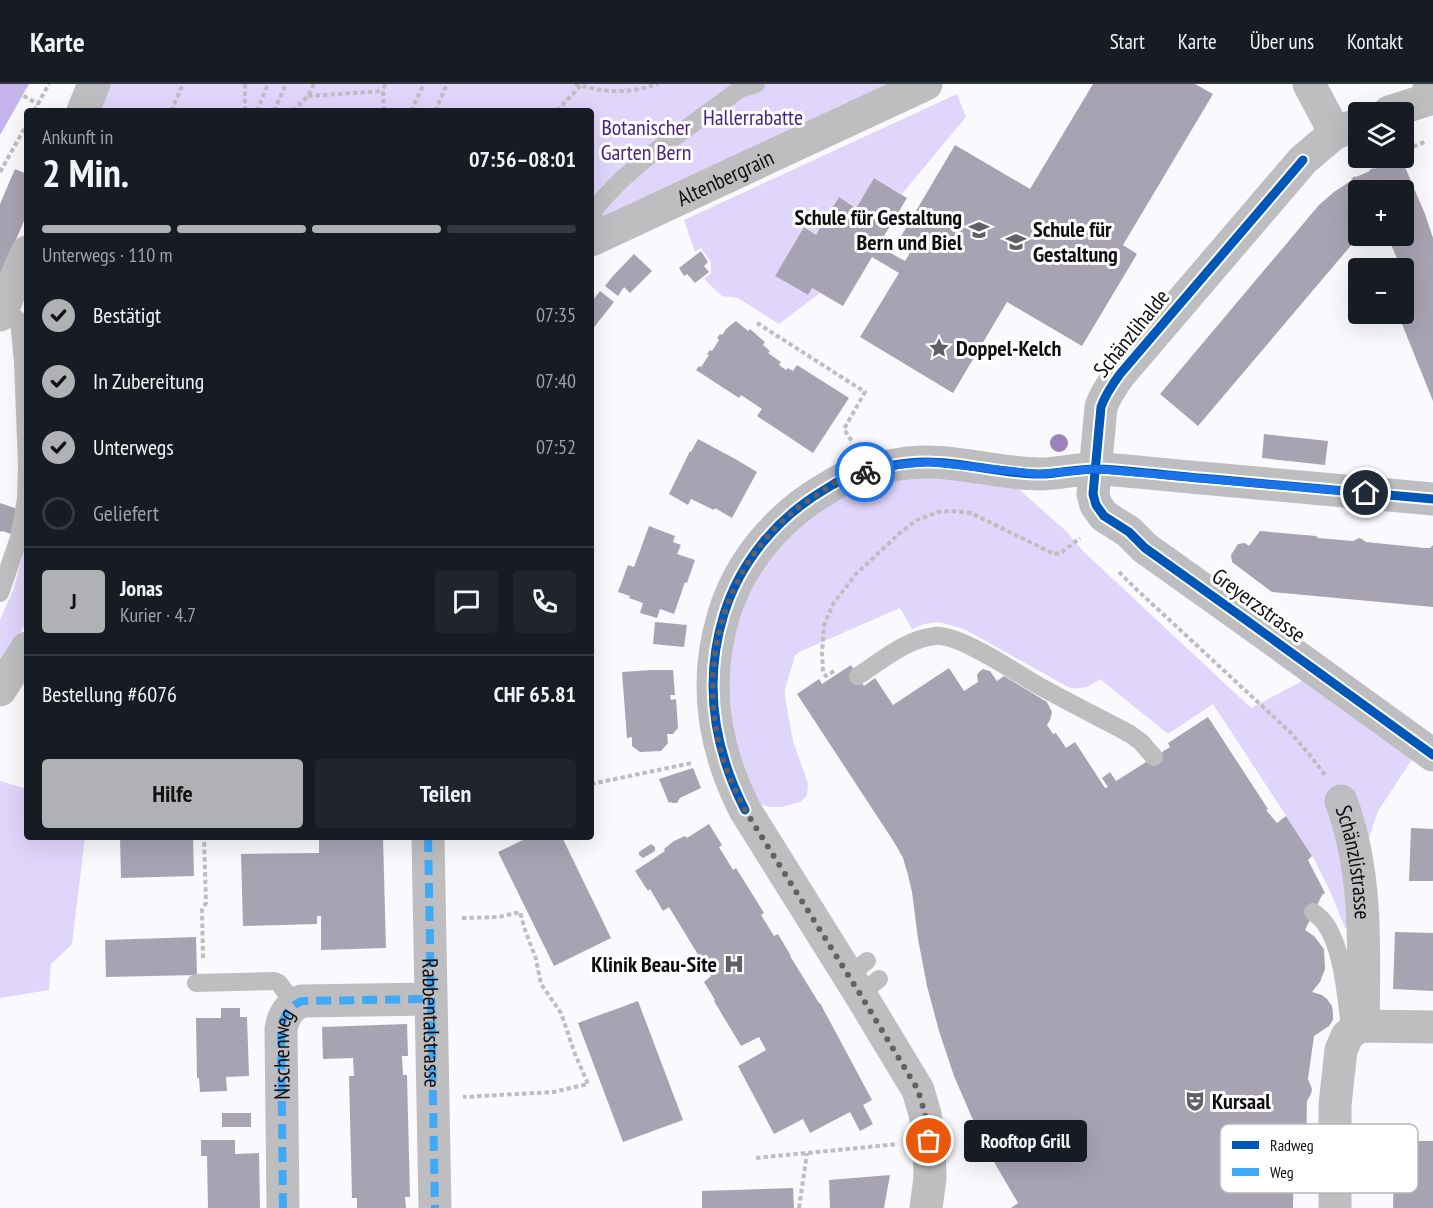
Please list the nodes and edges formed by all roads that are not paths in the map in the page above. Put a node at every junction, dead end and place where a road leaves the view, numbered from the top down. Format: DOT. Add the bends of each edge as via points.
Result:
graph roads {
  1 [pos="94,84"];
  2 [pos="756,84"];
  3 [pos="926,84"];
  4 [pos="1309,84"];
  5 [pos="1429,84"];
  6 [pos="1433,87"];
  7 [pos="1433,98"];
  8 [pos="1414,104"];
  9 [pos="84,108"];
  10 [pos="1347,128"];
  11 [pos="594,210"];
  12 [pos="595,238"];
  13 [pos="24,259"];
  14 [pos="2,312"];
  15 [pos="24,388"];
  16 [pos="1096,469"];
  17 [pos="1433,499"];
  18 [pos="24,510"];
  19 [pos="0,593"];
  20 [pos="24,653"];
  21 [pos="858,676"];
  22 [pos="0,690"];
  23 [pos="1433,755"];
  24 [pos="1154,757"];
  25 [pos="1341,801"];
  26 [pos="428,840"];
  27 [pos="1313,912"];
  28 [pos="196,983"];
  29 [pos="430,999"];
  30 [pos="294,1004"];
  31 [pos="1433,1027"];
  32 [pos="1357,1029"];
  33 [pos="1335,1124"];
  34 [pos="284,1208"];
  35 [pos="435,1208"];
  36 [pos="926,1208"];
  1 -- 9 [label="street"];
  2 -- 11 [label="lane" via="740,89 650,154"];
  3 -- 12 [label="street, Altenbergrain"];
  4 -- 10 [label="street"];
  5 -- 6 [label="main road"];
  7 -- 8 [label="street"];
  10 -- 16 [label="street, Schänzlihalde" via="1303,160 1120,374 1101,407"];
  13 -- 14 [label="street"];
  14 -- 15 [label="lane" via="19,321"];
  16 -- 17 [label="street"];
  16 -- 23 [label="street, Greyerzstrasse" via="1093,494 1104,516"];
  16 -- 36 [label="street" via="1040,474 928,462 842,479 789,514 767,537 740,574 719,630 713,668 715,717 724,763 745,810 864,977 918,1090 929,1141"];
  18 -- 19 [label="lane"];
  20 -- 22 [label="street"];
  21 -- 24 [label="lane" via="913,642 942,635 963,642 1130,734"];
  25 -- 32 [label="street, Schänzlistrasse" via="1353,840 1364,936"];
  26 -- 29 [label="street, Rabbentalstrasse"];
  27 -- 32 [label="lane" via="1323,920 1334,941"];
  28 -- 30 [label="lane" via="274,981"];
  29 -- 30 [label="street, Nischenweg"];
  29 -- 35 [label="street, Rabbentalstrasse"];
  30 -- 34 [label="street, Nischenweg" via="281,1029"];
  31 -- 32 [label="street"];
  32 -- 33 [label="street, Schänzlistrasse" via="1341,1050"];
}
